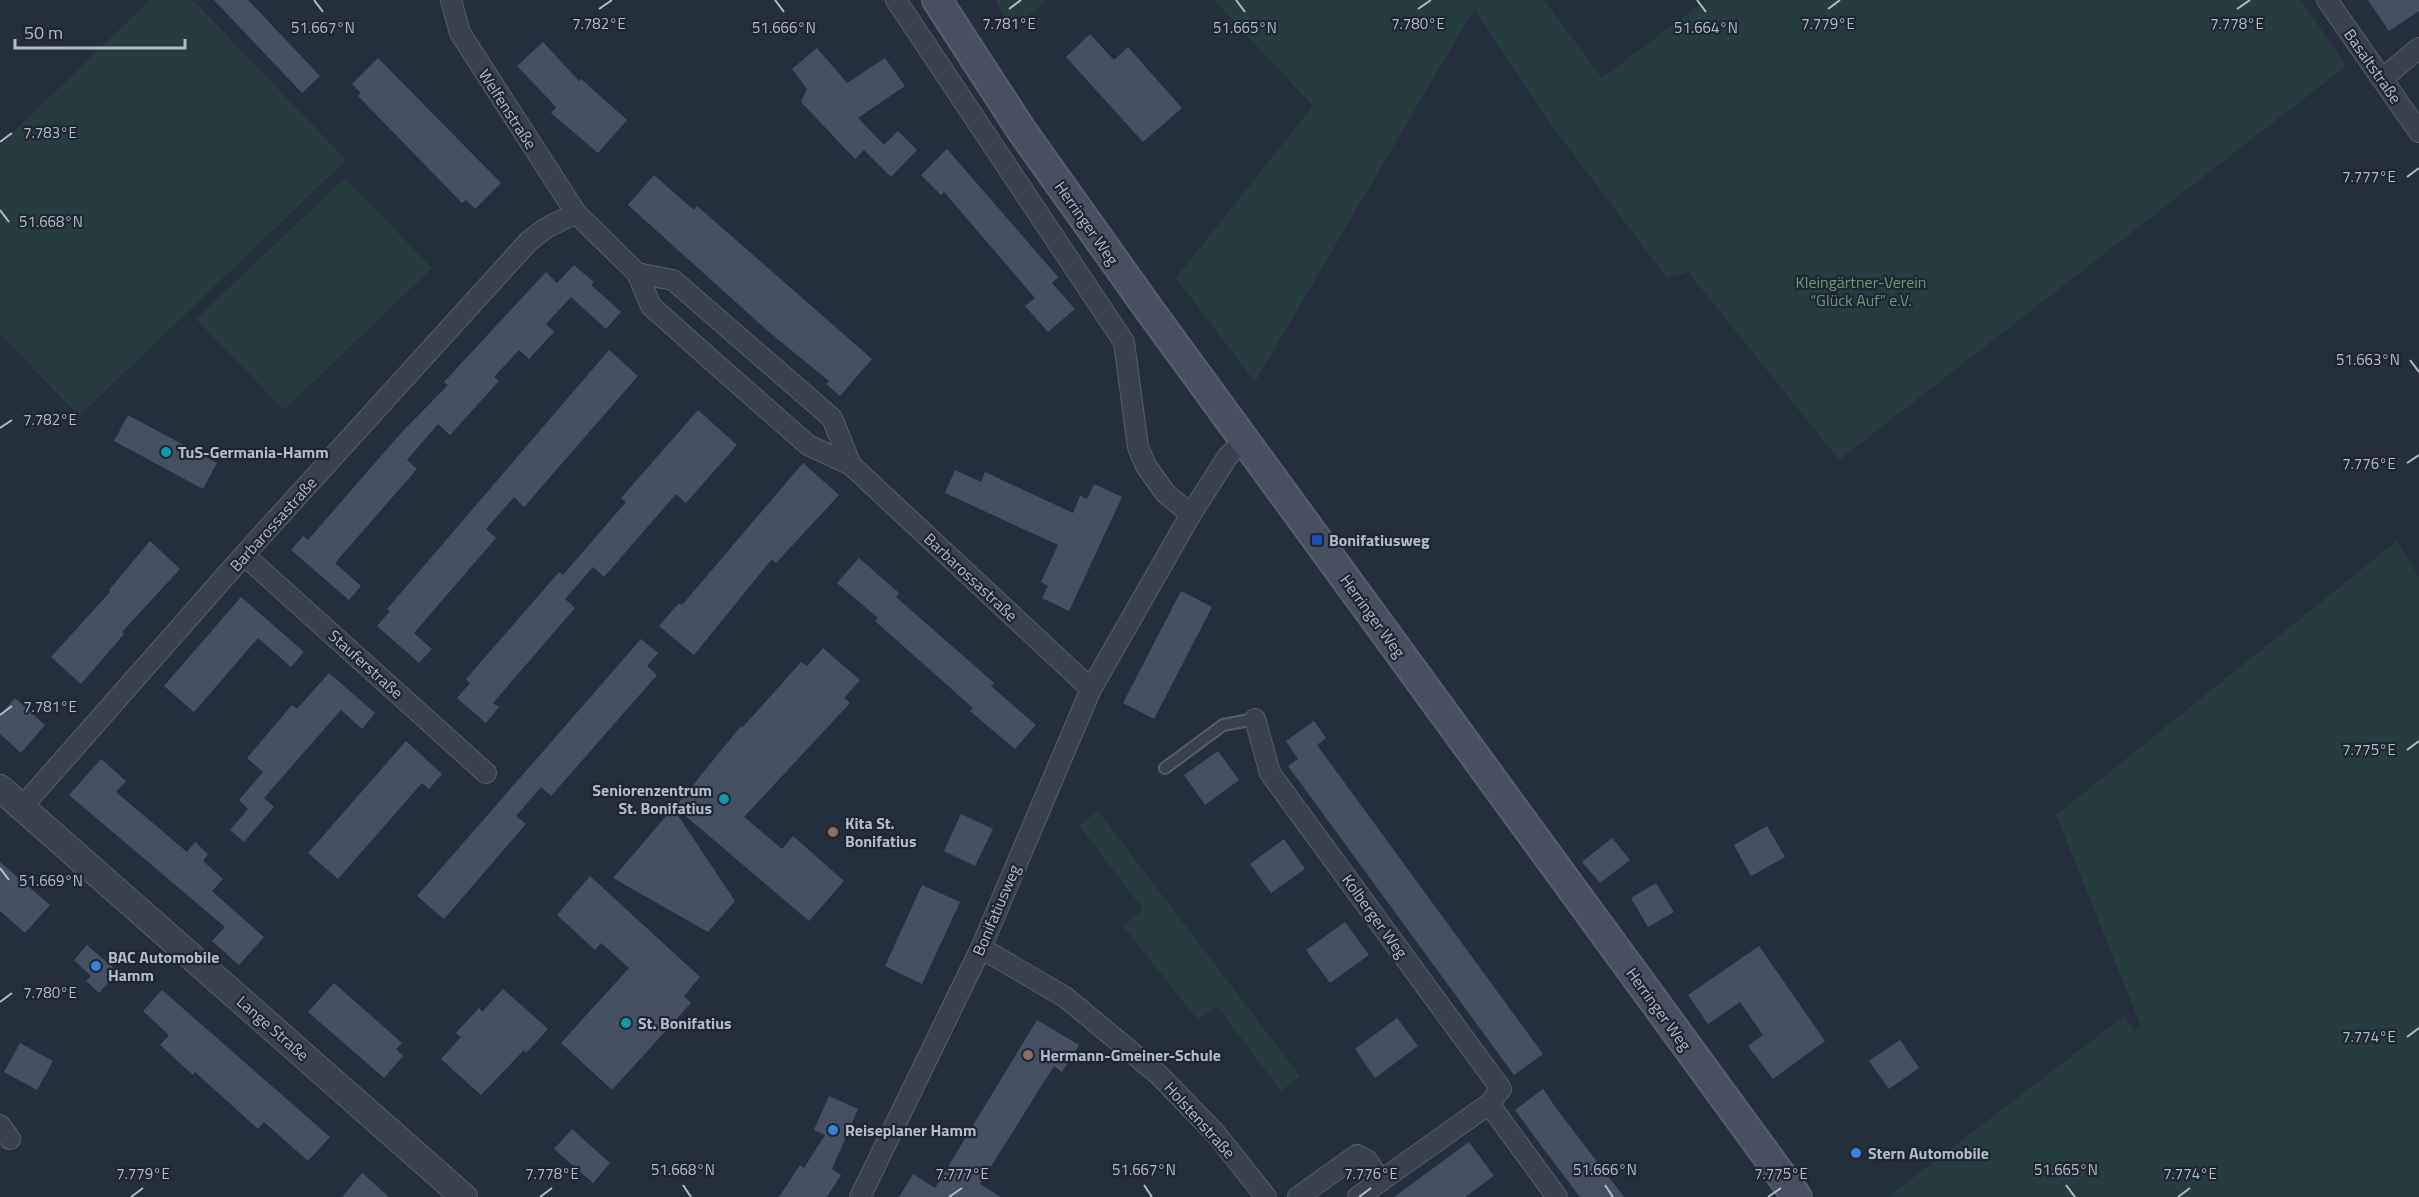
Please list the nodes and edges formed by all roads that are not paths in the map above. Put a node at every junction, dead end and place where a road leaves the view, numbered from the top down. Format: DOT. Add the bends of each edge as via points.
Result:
graph roads {
  1 [pos="451,0"];
  2 [pos="896,0"];
  3 [pos="937,0"];
  4 [pos="2327,0"];
  5 [pos="2419,48"];
  6 [pos="2382,79"];
  7 [pos="2419,132"];
  8 [pos="576,213"];
  9 [pos="637,273"];
  10 [pos="1245,440"];
  11 [pos="851,465"];
  12 [pos="1191,514"];
  13 [pos="244,555"];
  14 [pos="1090,689"];
  15 [pos="1255,719"];
  16 [pos="1165,768"];
  17 [pos="486,773"];
  18 [pos="0,788"];
  19 [pos="22,807"];
  20 [pos="981,948"];
  21 [pos="1489,1104"];
  22 [pos="1381,1181"];
  23 [pos="464,1197"];
  24 [pos="860,1197"];
  25 [pos="1266,1197"];
  26 [pos="1298,1197"];
  27 [pos="1358,1197"];
  28 [pos="1557,1197"];
  29 [pos="1797,1197"];
  1 -- 8 [label="street, Welfenstraße" via="460,33"];
  2 -- 12 [label="street" via="1124,342 1138,447 1166,494"];
  3 -- 10 [label="main road, Herringer Weg" via="1022,131"];
  4 -- 6 [label="street, Basaltstraße"];
  5 -- 6 [label="street"];
  6 -- 7 [label="street, Basaltstraße"];
  8 -- 9 [label="street, Barbarossastraße"];
  8 -- 13 [label="street, Barbarossastraße" via="529,242"];
  9 -- 11 [label="street, Barbarossastraße" via="651,306 808,445"];
  9 -- 11 [label="street, Barbarossastraße" via="674,280 832,418"];
  10 -- 12 [label="street, Bonifatiusweg" via="1228,456"];
  10 -- 29 [label="main road, Herringer Weg"];
  11 -- 14 [label="street, Barbarossastraße"];
  12 -- 14 [label="street, Bonifatiusweg"];
  13 -- 17 [label="street, Stauferstraße"];
  13 -- 19 [label="street, Barbarossastraße"];
  14 -- 20 [label="street, Bonifatiusweg"];
  15 -- 16 [label="lane" via="1223,725"];
  15 -- 21 [label="street, Kolberger Weg" via="1270,773 1501,1089"];
  18 -- 19 [label="street, Lange Straße"];
  19 -- 23 [label="street, Lange Straße"];
  20 -- 24 [label="street, Bonifatiusweg"];
  20 -- 25 [label="street, Holstenstraße" via="1065,997 1159,1075 1216,1134"];
  21 -- 22 [label="street"];
  21 -- 28 [label="street"];
  22 -- 26 [label="street" via="1367,1160 1358,1155"];
  22 -- 27 [label="street"];
}
